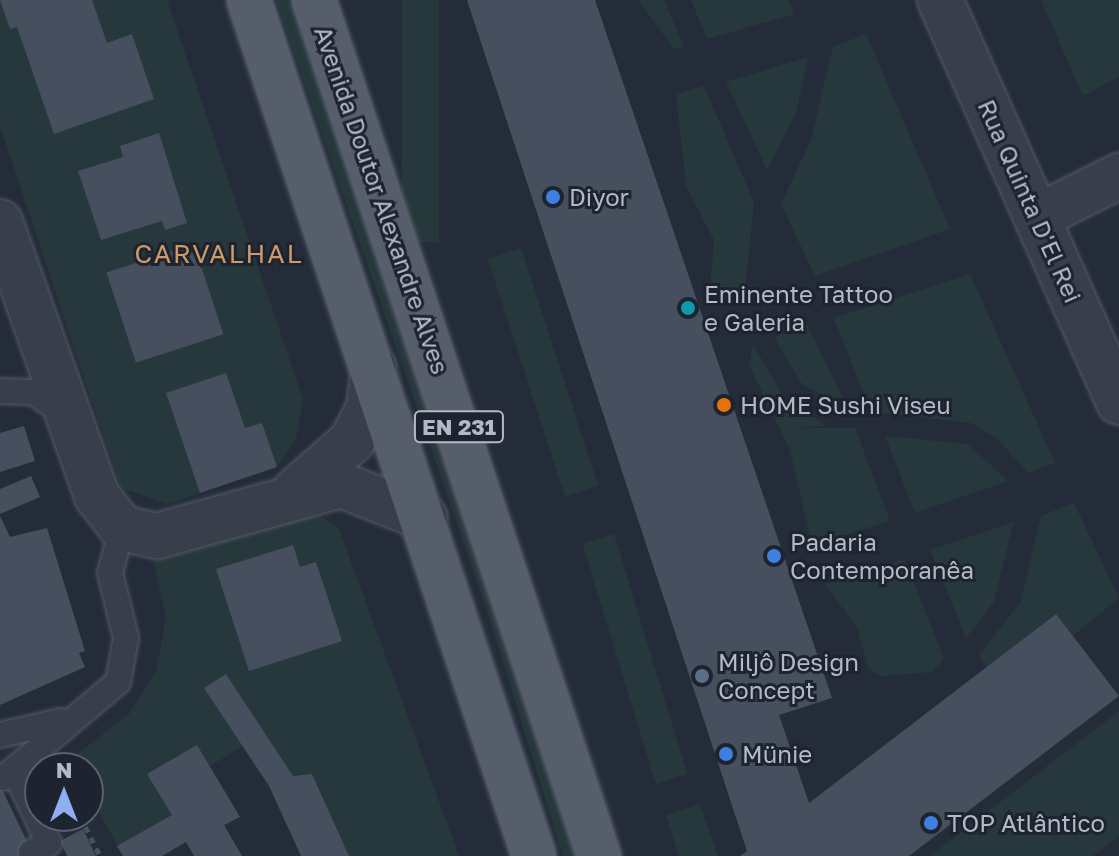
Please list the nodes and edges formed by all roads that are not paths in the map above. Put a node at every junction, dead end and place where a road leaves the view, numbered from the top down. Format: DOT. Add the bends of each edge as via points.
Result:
graph roads {
  1 [pos="249,0"];
  2 [pos="314,0"];
  3 [pos="940,0"];
  4 [pos="1119,176"];
  5 [pos="1037,217"];
  6 [pos="0,222"];
  7 [pos="8,279"];
  8 [pos="374,368"];
  9 [pos="0,391"];
  10 [pos="1119,402"];
  11 [pos="69,418"];
  12 [pos="292,493"];
  13 [pos="425,518"];
  14 [pos="122,528"];
  15 [pos="79,717"];
  16 [pos="0,738"];
  17 [pos="6,776"];
  18 [pos="31,852"];
  19 [pos="534,856"];
  20 [pos="599,856"];
  1 -- 8 [label="main road, EN 231"];
  2 -- 20 [label="main road, Avenida Doutor Alexandre Alves / EN 231"];
  3 -- 5 [label="street, Rua Quinta D'El Rei"];
  4 -- 5 [label="street"];
  5 -- 10 [label="street, Rua Quinta D'El Rei"];
  6 -- 7 [label="street"];
  7 -- 11 [label="street"];
  8 -- 12 [label="street" via="369,408 352,441"];
  8 -- 13 [label="main road, EN 231"];
  9 -- 11 [label="lane" via="33,392"];
  11 -- 14 [label="street" via="97,496"];
  12 -- 13 [label="street" via="341,485"];
  12 -- 14 [label="street" via="157,536"];
  13 -- 19 [label="main road, EN 231"];
  14 -- 15 [label="lane" via="110,573 125,660 118,682"];
  15 -- 16 [label="lane"];
  15 -- 17 [label="lane"];
  16 -- 17 [label="lane" via="12,760"];
  17 -- 18 [label="lane" via="49,843"];
}
